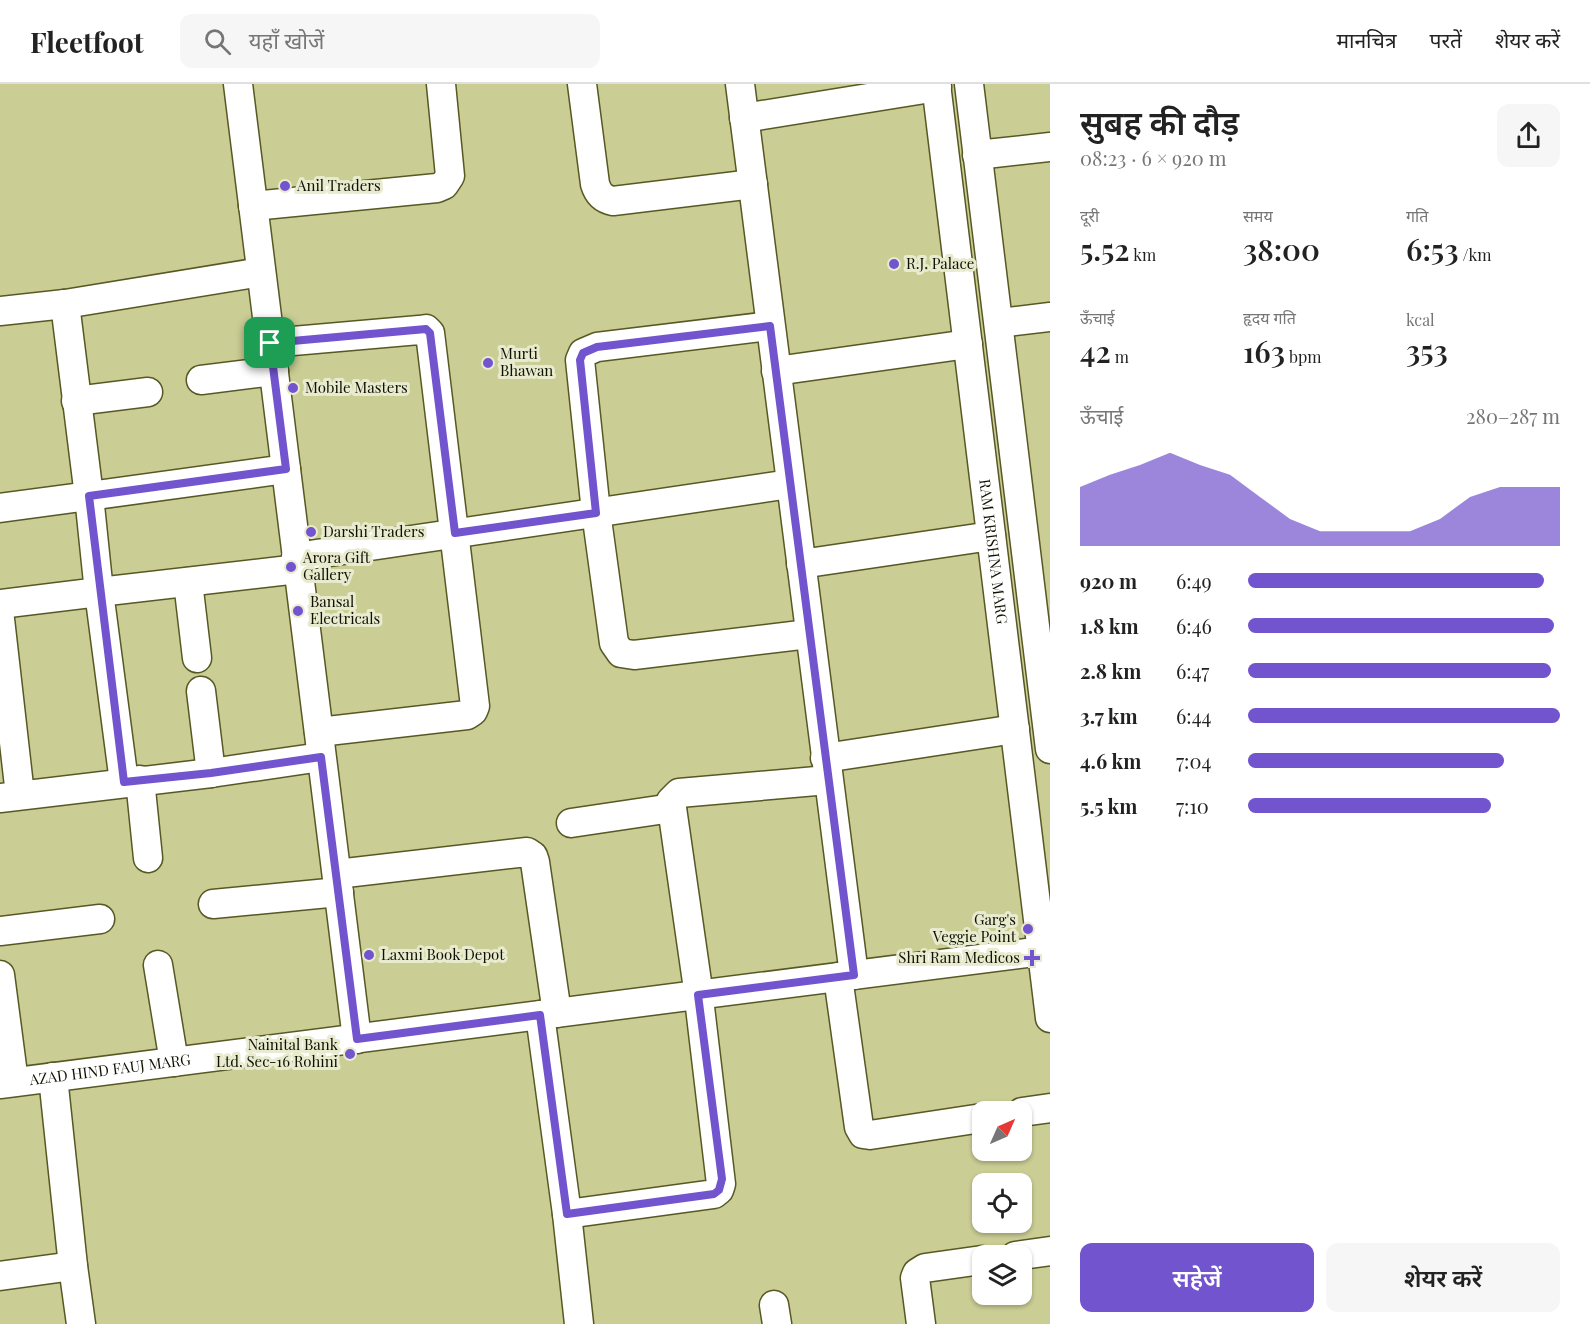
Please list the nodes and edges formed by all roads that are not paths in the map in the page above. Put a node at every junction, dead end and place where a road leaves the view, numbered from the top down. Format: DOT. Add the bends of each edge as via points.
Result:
graph roads {
  1 [pos="238,84"];
  2 [pos="441,84"];
  3 [pos="582,84"];
  4 [pos="740,84"];
  5 [pos="969,84"];
  6 [pos="936,85"];
  7 [pos="744,118"];
  8 [pos="1050,147"];
  9 [pos="977,155"];
  10 [pos="753,184"];
  11 [pos="253,206"];
  12 [pos="261,272"];
  13 [pos="65,304"];
  14 [pos="0,311"];
  15 [pos="1050,317"];
  16 [pos="999,323"];
  17 [pos="770,326"];
  18 [pos="270,343"];
  19 [pos="968,344"];
  20 [pos="274,371"];
  21 [pos="776,371"];
  22 [pos="201,380"];
  23 [pos="148,392"];
  24 [pos="76,401"];
  25 [pos="286,469"];
  26 [pos="790,484"];
  27 [pos="89,496"];
  28 [pos="0,508"];
  29 [pos="596,513"];
  30 [pos="455,533"];
  31 [pos="991,536"];
  32 [pos="297,563"];
  33 [pos="801,564"];
  34 [pos="188,582"];
  35 [pos="99,592"];
  36 [pos="0,604"];
  37 [pos="0,619"];
  38 [pos="809,634"];
  39 [pos="1044,646"];
  40 [pos="1006,655"];
  41 [pos="197,657"];
  42 [pos="201,691"];
  43 [pos="4,699"];
  44 [pos="1015,729"];
  45 [pos="320,745"];
  46 [pos="1050,749"];
  47 [pos="827,769"];
  48 [pos="211,773"];
  49 [pos="132,781"];
  50 [pos="10,796"];
  51 [pos="672,808"];
  52 [pos="571,823"];
  53 [pos="148,858"];
  54 [pos="338,883"];
  55 [pos="213,904"];
  56 [pos="100,919"];
  57 [pos="0,931"];
  58 [pos="1042,951"];
  59 [pos="158,965"];
  60 [pos="0,975"];
  61 [pos="846,976"];
  62 [pos="698,995"];
  63 [pos="548,1014"];
  64 [pos="1050,1018"];
  65 [pos="357,1039"];
  66 [pos="174,1062"];
  67 [pos="53,1077"];
  68 [pos="7,1083"];
  69 [pos="1050,1108"];
  70 [pos="1032,1111"];
  71 [pos="972,1120"];
  72 [pos="567,1214"];
  73 [pos="1050,1251"];
  74 [pos="1032,1254"];
  75 [pos="972,1261"];
  76 [pos="73,1266"];
  77 [pos="0,1276"];
  78 [pos="81,1324"];
  79 [pos="579,1324"];
  80 [pos="921,1324"];
  1 -- 11 [label="street"];
  2 -- 11 [label="street" via="450,176 444,186"];
  3 -- 10 [label="street" via="595,184 606,200"];
  4 -- 7 [label="street"];
  5 -- 9 [label="street"];
  6 -- 7 [label="street"];
  6 -- 19 [label="street, RAM KRISHNA MARG"];
  7 -- 10 [label="street"];
  8 -- 9 [label="street"];
  9 -- 16 [label="street"];
  10 -- 17 [label="street"];
  11 -- 12 [label="street"];
  12 -- 13 [label="street"];
  12 -- 18 [label="street"];
  13 -- 14 [label="street"];
  13 -- 24 [label="street"];
  15 -- 16 [label="street"];
  16 -- 39 [label="street"];
  17 -- 21 [label="street"];
  17 -- 29 [label="street" via="597,347 583,353 580,360"];
  18 -- 20 [label="street"];
  18 -- 30 [label="street" via="426,329 430,333"];
  19 -- 21 [label="street"];
  19 -- 31 [label="street, RAM KRISHNA MARG"];
  20 -- 22 [label="street"];
  20 -- 25 [label="street"];
  21 -- 26 [label="street"];
  23 -- 24 [label="street"];
  24 -- 27 [label="street"];
  25 -- 27 [label="street"];
  25 -- 32 [label="street"];
  26 -- 29 [label="street"];
  26 -- 33 [label="street"];
  27 -- 28 [label="street"];
  27 -- 35 [label="street"];
  29 -- 30 [label="street"];
  29 -- 38 [label="street" via="614,643 621,653 634,655"];
  30 -- 32 [label="street"];
  30 -- 45 [label="street" via="475,699 473,711"];
  31 -- 33 [label="street"];
  31 -- 40 [label="street, RAM KRISHNA MARG"];
  32 -- 34 [label="street"];
  32 -- 45 [label="street"];
  33 -- 38 [label="street"];
  34 -- 35 [label="street"];
  34 -- 41 [label="street"];
  35 -- 36 [label="street"];
  35 -- 49 [label="street"];
  37 -- 43 [label="street"];
  38 -- 47 [label="street"];
  39 -- 40 [label="street"];
  39 -- 46 [label="street"];
  40 -- 44 [label="street, RAM KRISHNA MARG"];
  42 -- 48 [label="street"];
  43 -- 50 [label="street"];
  44 -- 47 [label="street"];
  44 -- 58 [label="street, RAM KRISHNA MARG"];
  45 -- 48 [label="street"];
  45 -- 54 [label="street"];
  47 -- 51 [label="street" via="679,793 671,801"];
  47 -- 61 [label="street"];
  48 -- 49 [label="street"];
  49 -- 50 [label="street"];
  49 -- 53 [label="street"];
  51 -- 52 [label="street"];
  51 -- 62 [label="street"];
  54 -- 55 [label="street"];
  54 -- 63 [label="street" via="527,852 535,862"];
  54 -- 65 [label="street"];
  56 -- 57 [label="street"];
  58 -- 61 [label="street, AZAD HIND FAUJ MARG"];
  58 -- 64 [label="street, RAM KRISHNA MARG"];
  59 -- 66 [label="street"];
  60 -- 68 [label="street"];
  61 -- 62 [label="street, AZAD HIND FAUJ MARG"];
  61 -- 71 [label="street" via="863,1134"];
  62 -- 63 [label="street, AZAD HIND FAUJ MARG"];
  62 -- 72 [label="street" via="722,1179 719,1190 714,1194"];
  63 -- 65 [label="street, AZAD HIND FAUJ MARG"];
  63 -- 72 [label="street"];
  65 -- 66 [label="street, AZAD HIND FAUJ MARG"];
  66 -- 67 [label="street, AZAD HIND FAUJ MARG"];
  67 -- 68 [label="street, AZAD HIND FAUJ MARG"];
  67 -- 76 [label="street"];
  69 -- 70 [label="street"];
  72 -- 79 [label="street"];
  73 -- 74 [label="street"];
  75 -- 80 [label="street" via="924,1268 917,1273"];
  76 -- 77 [label="street"];
  76 -- 78 [label="street"];
}
